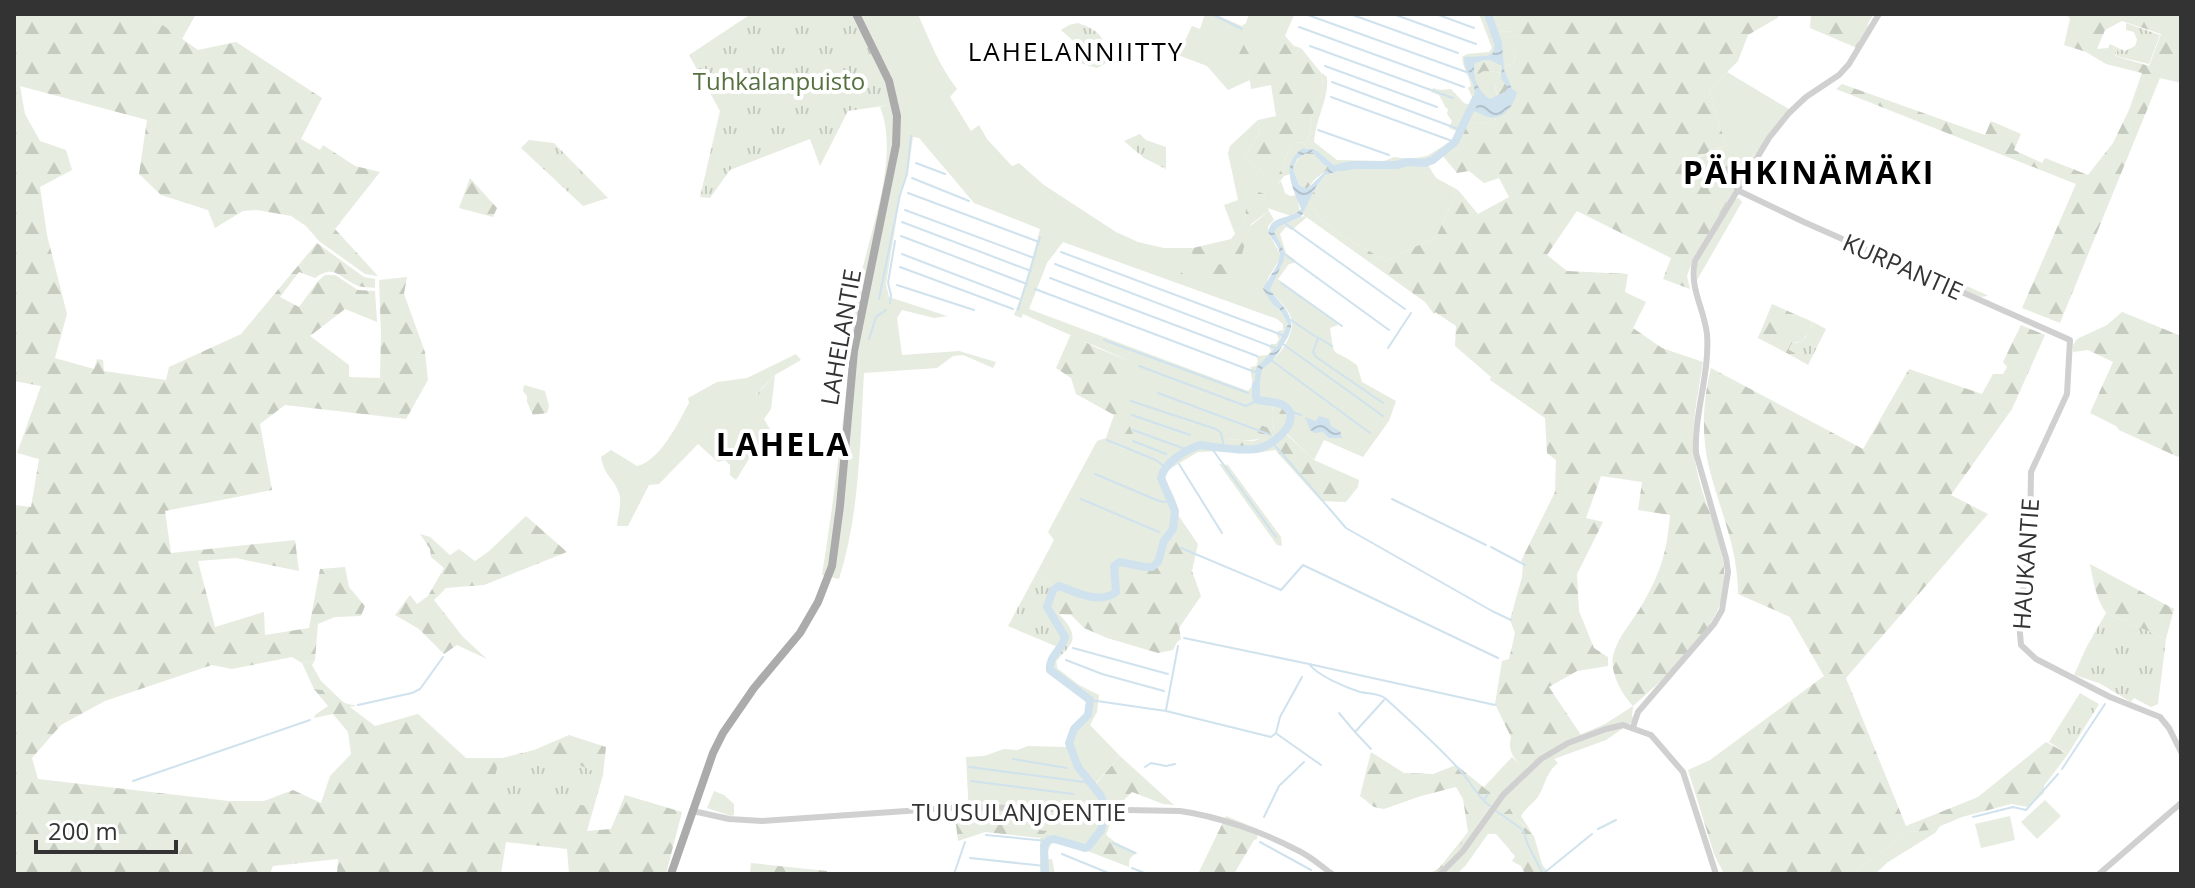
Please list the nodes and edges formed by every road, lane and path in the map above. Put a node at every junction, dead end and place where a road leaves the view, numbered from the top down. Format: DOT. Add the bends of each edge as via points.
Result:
graph roads {
  1 [pos="856,14"];
  2 [pos="1879,14"];
  3 [pos="1737,190"];
  4 [pos="2070,340"];
  5 [pos="1633,727"];
  6 [pos="2181,752"];
  7 [pos="2181,803"];
  8 [pos="693,811"];
  9 [pos="671,874"];
  10 [pos="1332,874"];
  11 [pos="1440,874"];
  12 [pos="1716,874"];
  13 [pos="2099,874"];
  1 -- 8 [label="main road, LAHELANTIE" via="889,81 897,116 896,145 854,351 832,566 800,633 723,733"];
  2 -- 3 [label="street" via="1849,64 1781,123"];
  3 -- 4 [label="street, KURPANTIE"];
  3 -- 5 [label="street" via="1698,256 1692,279 1707,337 1696,453 1726,558 1725,600 1714,624 1638,712"];
  4 -- 6 [label="street, HAUKANTIE" via="2067,394 2031,472 2021,645 2036,659 2160,717"];
  5 -- 11 [label="street" via="1616,726 1554,750 1529,769"];
  5 -- 12 [label="street" via="1651,735 1683,772"];
  7 -- 13 [label="street"];
  8 -- 9 [label="main road, LAHELANTIE"];
  8 -- 10 [label="street, TUUSULANJOENTIE" via="762,821 964,807 1180,811 1296,849"];
}
